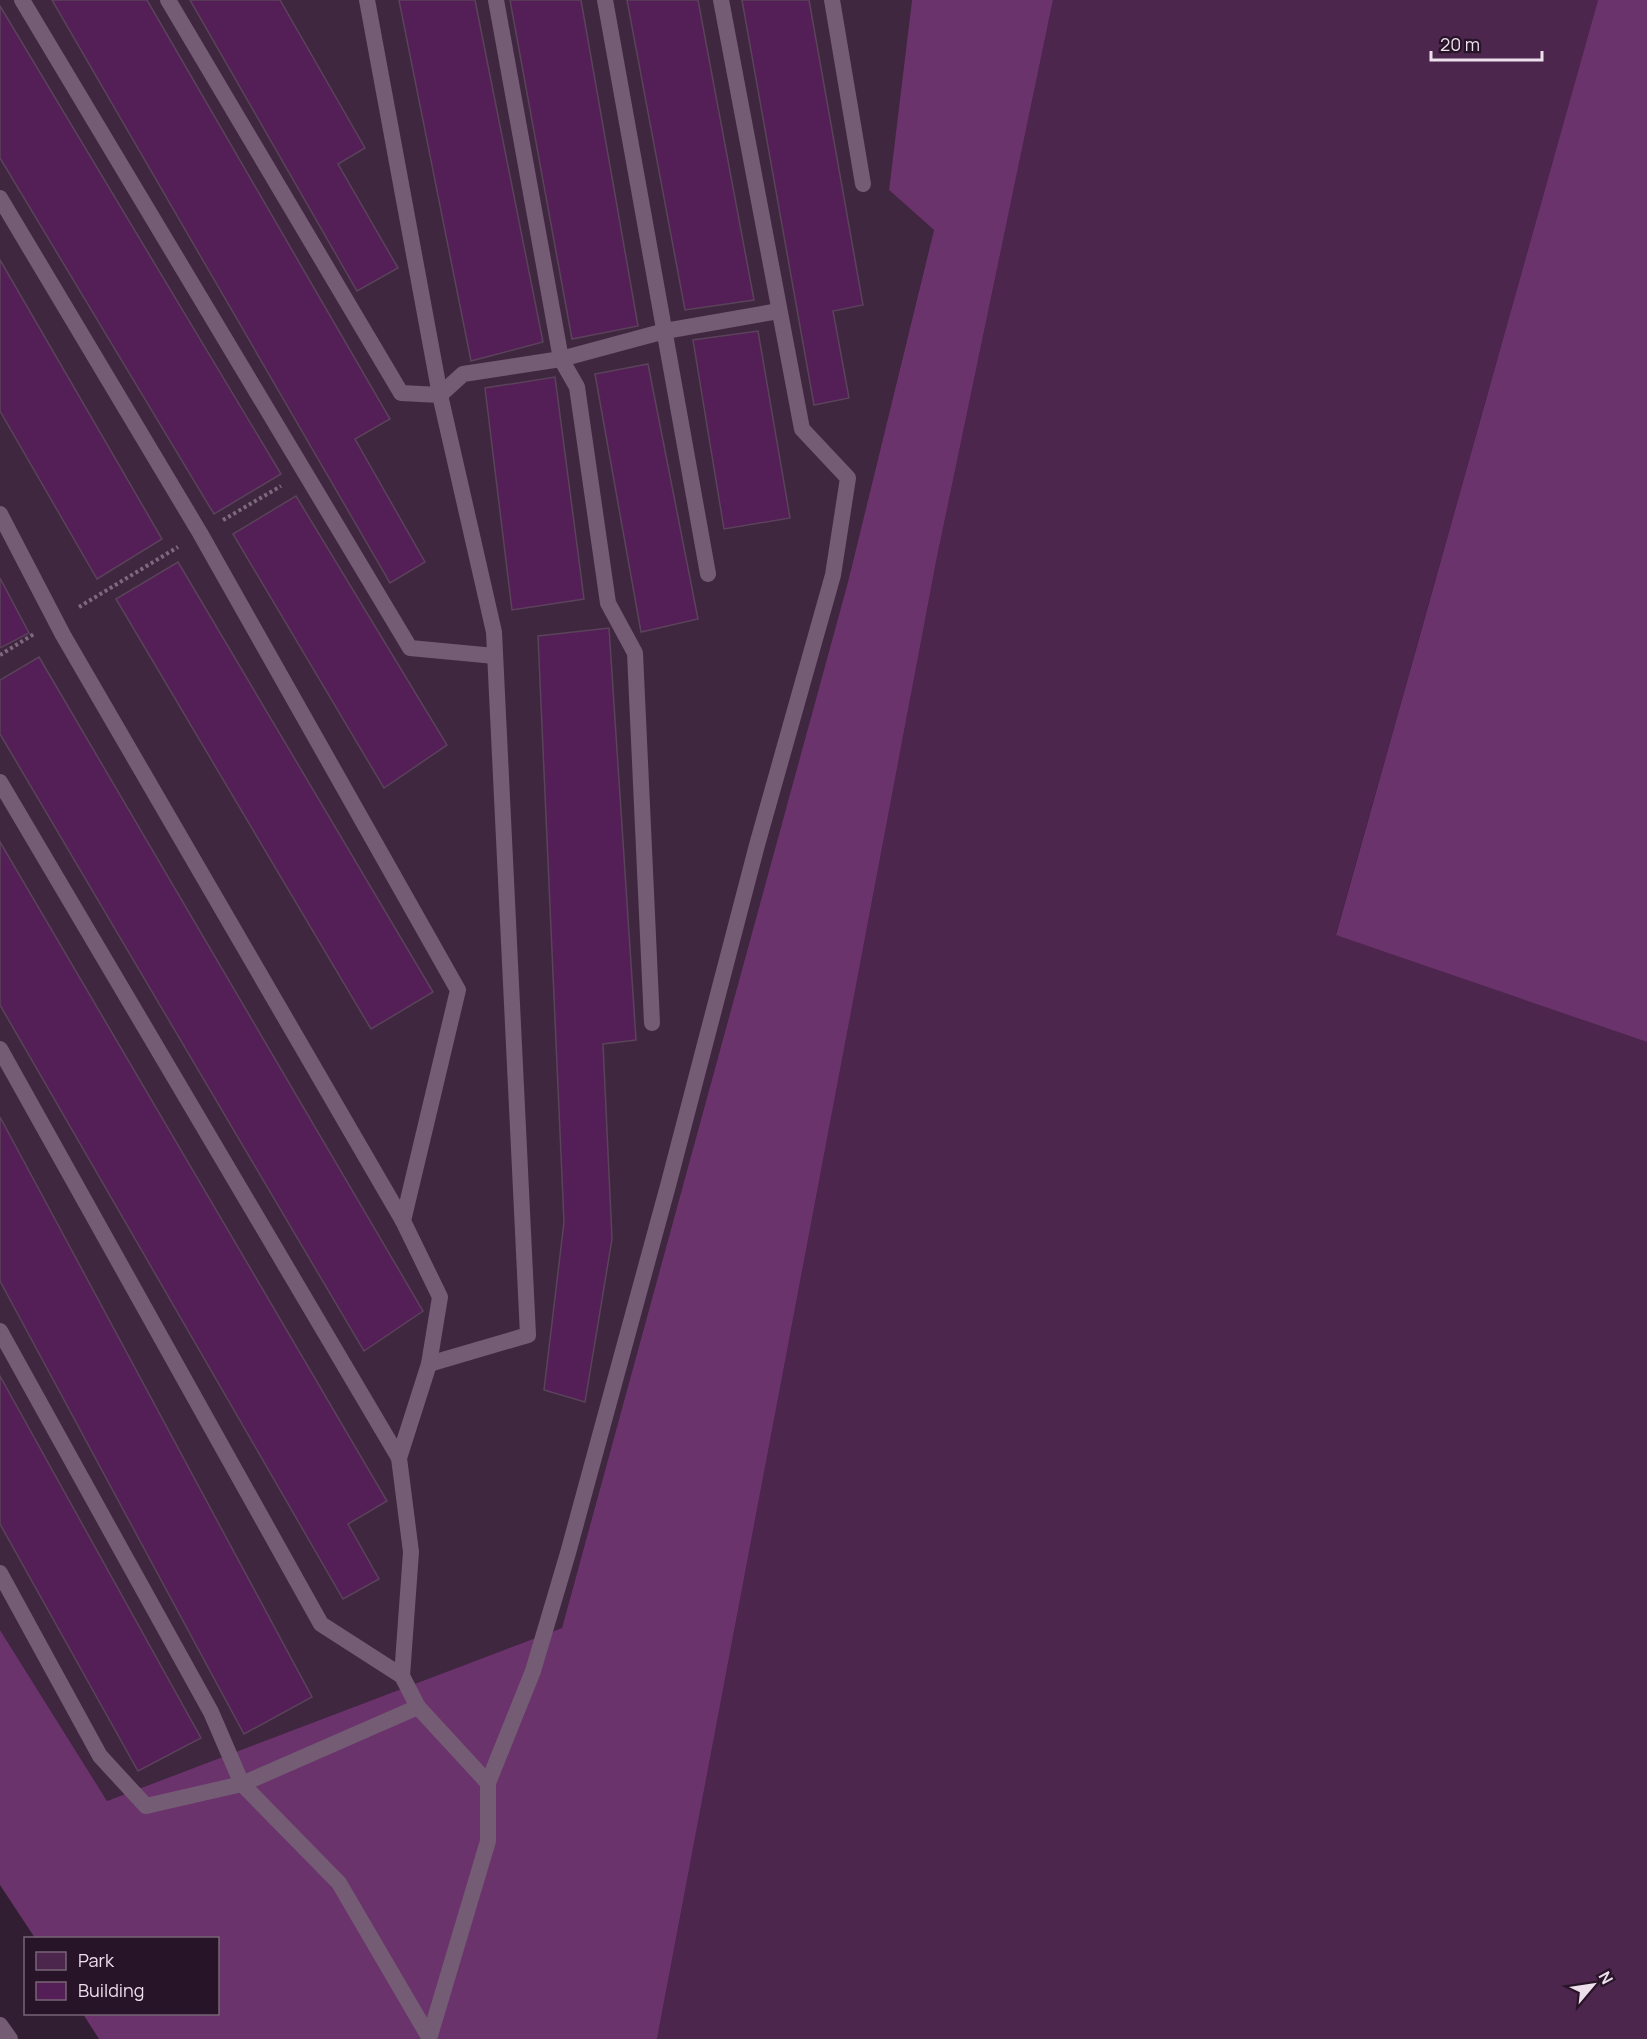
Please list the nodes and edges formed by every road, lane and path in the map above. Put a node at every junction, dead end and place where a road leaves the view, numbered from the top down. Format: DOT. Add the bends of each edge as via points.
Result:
graph roads {
  1 [pos="22,0"];
  2 [pos="168,0"];
  3 [pos="367,0"];
  4 [pos="496,0"];
  5 [pos="605,0"];
  6 [pos="721,0"];
  7 [pos="832,0"];
  8 [pos="863,183"];
  9 [pos="0,198"];
  10 [pos="779,311"];
  11 [pos="664,331"];
  12 [pos="561,359"];
  13 [pos="440,395"];
  14 [pos="305,472"];
  15 [pos="0,514"];
  16 [pos="200,533"];
  17 [pos="708,574"];
  18 [pos="56,621"];
  19 [pos="0,656"];
  20 [pos="495,656"];
  21 [pos="0,782"];
  22 [pos="652,1023"];
  23 [pos="0,1049"];
  24 [pos="403,1221"];
  25 [pos="0,1331"];
  26 [pos="429,1364"];
  27 [pos="399,1458"];
  28 [pos="0,1573"];
  29 [pos="402,1676"];
  30 [pos="418,1707"];
  31 [pos="488,1783"];
  32 [pos="242,1784"];
  33 [pos="429,2038"];
  1 -- 14 [label="lane"];
  2 -- 13 [label="lane" via="401,393"];
  3 -- 13 [label="lane"];
  4 -- 12 [label="lane"];
  5 -- 11 [label="lane"];
  6 -- 10 [label="lane"];
  7 -- 8 [label="lane"];
  9 -- 16 [label="lane"];
  10 -- 11 [label="lane"];
  10 -- 31 [label="lane" via="802,429 848,478 833,575 568,1553 533,1671"];
  11 -- 12 [label="lane"];
  11 -- 17 [label="lane"];
  12 -- 13 [label="lane" via="463,374"];
  12 -- 22 [label="lane" via="577,387 608,603 635,653"];
  13 -- 20 [label="lane" via="494,632"];
  14 -- 16 [label="path"];
  14 -- 20 [label="lane" via="410,648"];
  15 -- 18 [label="lane"];
  16 -- 18 [label="path"];
  16 -- 24 [label="lane" via="458,990"];
  18 -- 19 [label="path"];
  18 -- 24 [label="lane"];
  20 -- 26 [label="lane" via="528,1335"];
  21 -- 27 [label="lane"];
  23 -- 29 [label="lane" via="321,1624"];
  24 -- 26 [label="lane" via="440,1297"];
  25 -- 32 [label="lane" via="211,1712"];
  26 -- 27 [label="lane"];
  27 -- 29 [label="lane" via="411,1552"];
  28 -- 32 [label="lane" via="100,1756 146,1806"];
  29 -- 30 [label="lane"];
  30 -- 31 [label="lane"];
  30 -- 32 [label="lane"];
  31 -- 33 [label="lane" via="488,1841"];
  32 -- 33 [label="lane" via="339,1883"];
}
